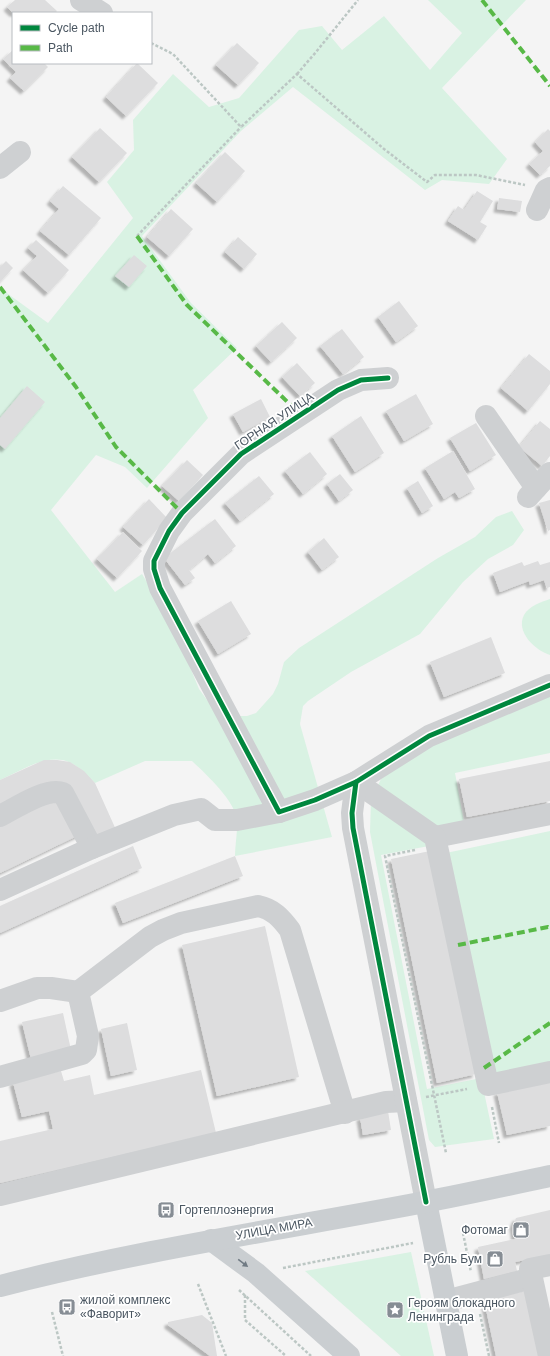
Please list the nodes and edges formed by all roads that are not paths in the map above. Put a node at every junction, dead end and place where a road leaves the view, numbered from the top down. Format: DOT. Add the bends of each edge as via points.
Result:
graph roads {
  1 [pos="81,0"];
  2 [pos="100,12"];
  3 [pos="20,152"];
  4 [pos="0,168"];
  5 [pos="548,189"];
  6 [pos="536,210"];
  7 [pos="388,378"];
  8 [pos="486,416"];
  9 [pos="538,486"];
  10 [pos="550,685"];
  11 [pos="356,782"];
  12 [pos="279,812"];
  13 [pos="550,814"];
  14 [pos="0,816"];
  15 [pos="436,841"];
  16 [pos="92,848"];
  17 [pos="0,890"];
  18 [pos="78,992"];
  19 [pos="0,1001"];
  20 [pos="550,1072"];
  21 [pos="0,1077"];
  22 [pos="406,1101"];
  23 [pos="345,1112"];
  24 [pos="550,1176"];
  25 [pos="0,1195"];
  26 [pos="426,1202"];
  27 [pos="211,1240"];
  28 [pos="550,1265"];
  29 [pos="532,1278"];
  30 [pos="0,1286"];
  31 [pos="446,1301"];
  32 [pos="350,1356"];
  33 [pos="457,1356"];
  34 [pos="549,1356"];
  1 -- 2 [label="street"];
  3 -- 4 [label="street"];
  5 -- 6 [label="street"];
  7 -- 12 [label="street, ГОРНАЯ УЛИЦА" via="361,380 338,390 241,454 175,521 157,552 154,569 160,588"];
  8 -- 9 [label="street"];
  10 -- 11 [label="street" via="429,736"];
  11 -- 12 [label="street"];
  11 -- 15 [label="street"];
  11 -- 22 [label="street" via="353,828"];
  12 -- 16 [label="street" via="237,820 215,820 201,809 174,815"];
  13 -- 15 [label="street"];
  14 -- 16 [label="street" via="45,794 57,791 63,793"];
  15 -- 20 [label="street" via="488,1085"];
  16 -- 17 [label="street"];
  18 -- 19 [label="street" via="37,988"];
  18 -- 21 [label="street" via="88,1036 86,1050 82,1054"];
  18 -- 23 [label="street" via="150,937 181,922 248,907 267,908 284,921 290,930"];
  22 -- 23 [label="street" via="386,1102"];
  22 -- 26 [label="street"];
  23 -- 25 [label="street"];
  24 -- 26 [label="main road, УЛИЦА МИРА"];
  26 -- 27 [label="main road, УЛИЦА МИРА"];
  26 -- 31 [label="main road"];
  27 -- 30 [label="main road, УЛИЦА МИРА" via="67,1269"];
  27 -- 32 [label="main road, one-way" via="256,1273"];
  28 -- 29 [label="street" via="530,1269"];
  29 -- 31 [label="street"];
  29 -- 34 [label="street"];
  31 -- 33 [label="main road"];
}
